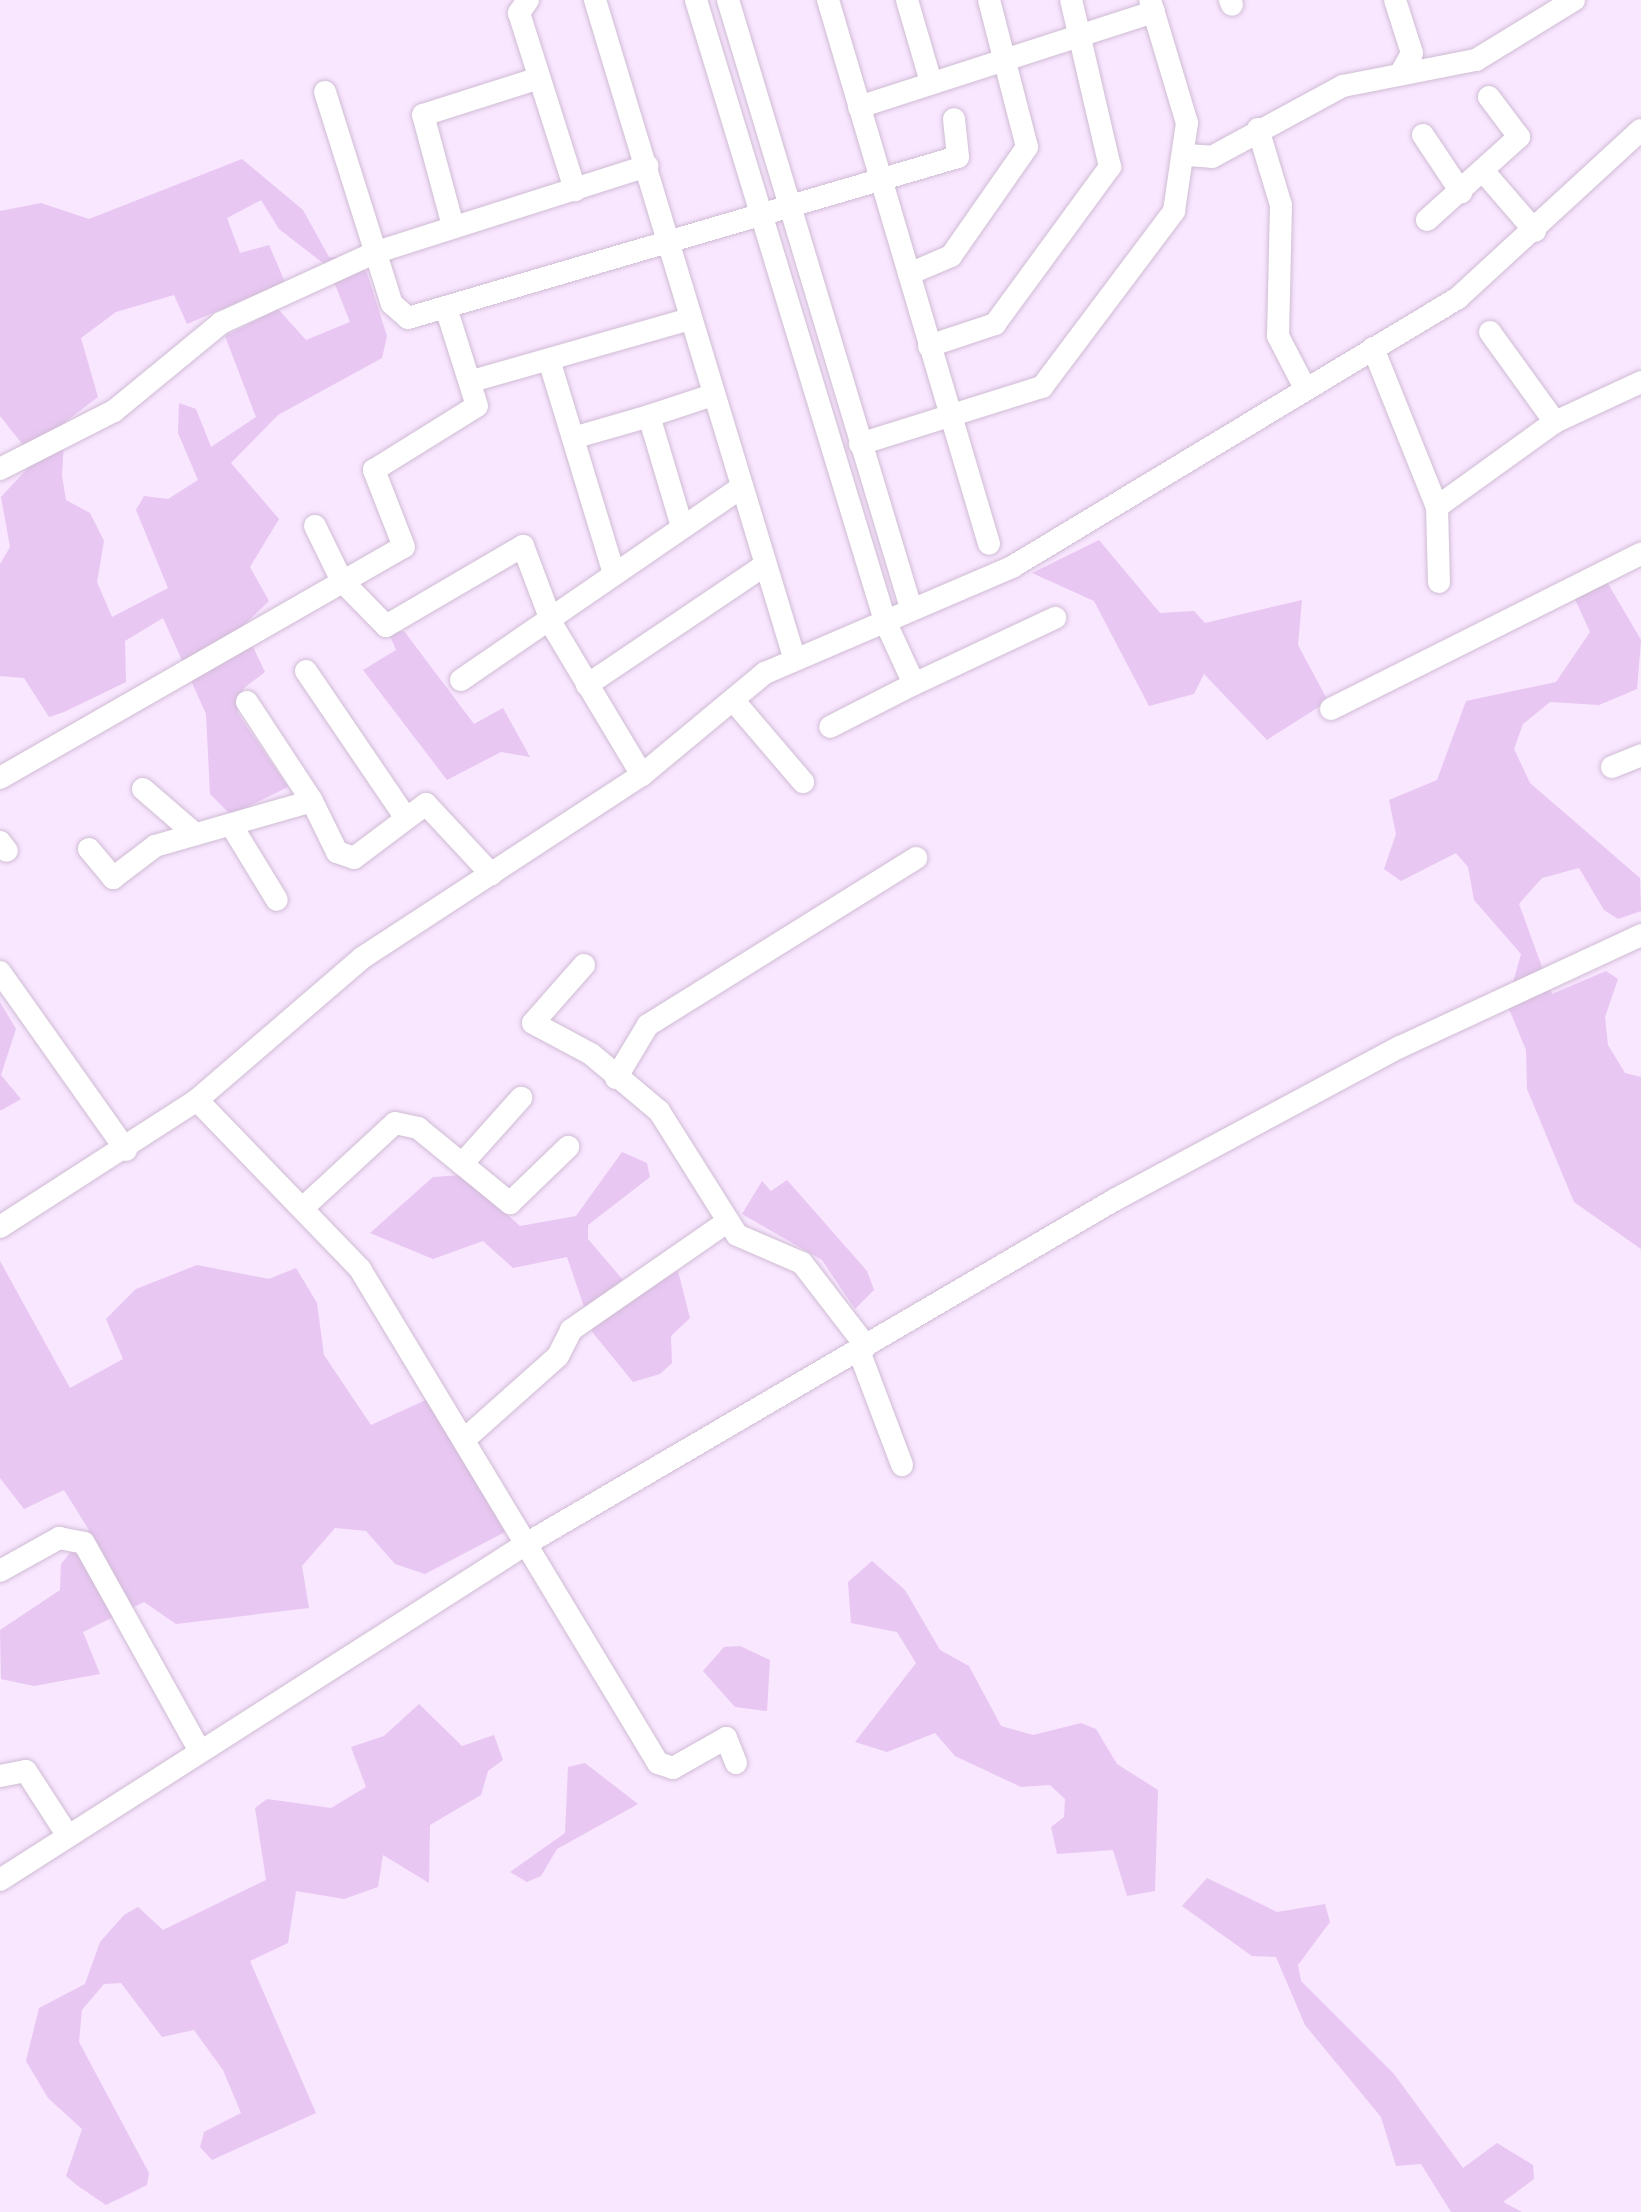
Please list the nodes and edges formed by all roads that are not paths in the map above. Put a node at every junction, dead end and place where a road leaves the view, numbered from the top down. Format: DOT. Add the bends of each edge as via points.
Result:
graph roads {
  1 [pos="528,0"];
  2 [pos="595,0"];
  3 [pos="696,0"];
  4 [pos="728,0"];
  5 [pos="828,0"];
  6 [pos="907,0"];
  7 [pos="989,0"];
  8 [pos="1071,0"];
  9 [pos="1395,0"];
  10 [pos="1574,0"];
  11 [pos="1152,6"];
  12 [pos="1543,8"];
  13 [pos="1081,37"];
  14 [pos="1006,60"];
  15 [pos="1401,74"];
  16 [pos="539,78"];
  17 [pos="932,82"];
  18 [pos="325,92"];
  19 [pos="1489,97"];
  20 [pos="859,107"];
  21 [pos="954,119"];
  22 [pos="1258,129"];
  23 [pos="1641,130"];
  24 [pos="1424,135"];
  25 [pos="1186,155"];
  26 [pos="647,166"];
  27 [pos="1484,172"];
  28 [pos="882,182"];
  29 [pos="576,190"];
  30 [pos="1461,192"];
  31 [pos="788,207"];
  32 [pos="760,215"];
  33 [pos="1427,220"];
  34 [pos="453,226"];
  35 [pos="1535,231"];
  36 [pos="671,245"];
  37 [pos="374,253"];
  38 [pos="909,274"];
  39 [pos="447,311"];
  40 [pos="690,319"];
  41 [pos="1490,332"];
  42 [pos="929,346"];
  43 [pos="1373,348"];
  44 [pos="550,362"];
  45 [pos="472,381"];
  46 [pos="1641,382"];
  47 [pos="1306,388"];
  48 [pos="713,395"];
  49 [pos="650,416"];
  50 [pos="1555,422"];
  51 [pos="952,423"];
  52 [pos="573,438"];
  53 [pos="860,444"];
  54 [pos="0,469"];
  55 [pos="742,487"];
  56 [pos="1436,507"];
  57 [pos="315,526"];
  58 [pos="682,527"];
  59 [pos="990,544"];
  60 [pos="1641,554"];
  61 [pos="765,566"];
  62 [pos="614,573"];
  63 [pos="342,581"];
  64 [pos="1439,582"];
  65 [pos="911,608"];
  66 [pos="550,617"];
  67 [pos="1055,618"];
  68 [pos="886,621"];
  69 [pos="794,657"];
  70 [pos="306,671"];
  71 [pos="461,680"];
  72 [pos="914,684"];
  73 [pos="587,685"];
  74 [pos="733,700"];
  75 [pos="247,702"];
  76 [pos="1332,709"];
  77 [pos="830,727"];
  78 [pos="1641,755"];
  79 [pos="1612,767"];
  80 [pos="642,775"];
  81 [pos="0,778"];
  82 [pos="803,782"];
  83 [pos="143,789"];
  84 [pos="312,802"];
  85 [pos="406,818"];
  86 [pos="233,828"];
  87 [pos="196,834"];
  88 [pos="89,849"];
  89 [pos="916,858"];
  90 [pos="491,874"];
  91 [pos="277,900"];
  92 [pos="1641,936"];
  93 [pos="584,965"];
  94 [pos="0,972"];
  95 [pos="616,1078"];
  96 [pos="521,1098"];
  97 [pos="197,1100"];
  98 [pos="568,1147"];
  99 [pos="126,1150"];
  100 [pos="462,1164"];
  101 [pos="305,1206"];
  102 [pos="727,1222"];
  103 [pos="0,1226"];
  104 [pos="863,1349"];
  105 [pos="466,1438"];
  106 [pos="902,1466"];
  107 [pos="526,1544"];
  108 [pos="0,1572"];
  109 [pos="199,1750"];
  110 [pos="736,1764"];
  111 [pos="0,1776"];
  112 [pos="68,1836"];
  113 [pos="0,1880"];
  1 -- 16 [label="street" via="519,14"];
  2 -- 26 [label="street"];
  3 -- 32 [label="street"];
  4 -- 31 [label="street"];
  5 -- 20 [label="street"];
  6 -- 17 [label="street"];
  7 -- 14 [label="street"];
  8 -- 13 [label="street"];
  9 -- 15 [label="street" via="1412,54"];
  10 -- 12 [label="street"];
  11 -- 13 [label="street"];
  11 -- 25 [label="street" via="1182,100"];
  12 -- 15 [label="street" via="1476,60"];
  13 -- 14 [label="street"];
  13 -- 42 [label="street" via="1110,167 995,324"];
  14 -- 17 [label="street"];
  14 -- 38 [label="street" via="1027,146 951,256"];
  15 -- 22 [label="street" via="1343,86"];
  16 -- 29 [label="street"];
  16 -- 34 [label="street" via="423,115"];
  17 -- 20 [label="street"];
  18 -- 37 [label="street"];
  19 -- 27 [label="street" via="1519,137"];
  20 -- 28 [label="street"];
  21 -- 28 [label="street" via="958,157"];
  22 -- 25 [label="street" via="1212,157"];
  22 -- 47 [label="street" via="1282,205 1278,336"];
  23 -- 35 [label="street"];
  24 -- 30 [label="street"];
  25 -- 51 [label="street" via="1174,212 1042,387"];
  26 -- 29 [label="street"];
  26 -- 36 [label="street"];
  27 -- 30 [label="street"];
  27 -- 35 [label="street"];
  28 -- 31 [label="street"];
  28 -- 38 [label="street"];
  29 -- 34 [label="street"];
  30 -- 33 [label="street"];
  31 -- 32 [label="street"];
  31 -- 53 [label="street"];
  32 -- 36 [label="street"];
  32 -- 68 [label="street"];
  34 -- 37 [label="street"];
  35 -- 43 [label="street" via="1458,298"];
  36 -- 39 [label="street"];
  36 -- 40 [label="street"];
  37 -- 39 [label="street" via="400,315"];
  37 -- 54 [label="street" via="207,332 114,411"];
  38 -- 42 [label="street"];
  39 -- 45 [label="street"];
  40 -- 44 [label="street"];
  40 -- 48 [label="street"];
  41 -- 50 [label="street"];
  42 -- 51 [label="street"];
  43 -- 47 [label="street"];
  43 -- 56 [label="street"];
  44 -- 45 [label="street"];
  44 -- 52 [label="street"];
  45 -- 63 [label="street" via="478,401 468,418 376,466 406,544"];
  46 -- 50 [label="street"];
  47 -- 65 [label="street" via="1122,506 1012,567"];
  48 -- 49 [label="street"];
  48 -- 55 [label="street"];
  49 -- 52 [label="street"];
  49 -- 58 [label="street"];
  50 -- 56 [label="street"];
  51 -- 53 [label="street"];
  51 -- 59 [label="street"];
  52 -- 62 [label="street"];
  53 -- 65 [label="street"];
  55 -- 58 [label="street"];
  55 -- 61 [label="street"];
  56 -- 64 [label="street"];
  57 -- 63 [label="street"];
  58 -- 62 [label="street"];
  60 -- 76 [label="street"];
  61 -- 69 [label="street"];
  61 -- 73 [label="street"];
  62 -- 66 [label="street"];
  63 -- 66 [label="street" via="376,622 392,625 521,545"];
  63 -- 81 [label="street"];
  65 -- 68 [label="street"];
  66 -- 71 [label="street"];
  66 -- 73 [label="street"];
  67 -- 72 [label="street"];
  68 -- 69 [label="street"];
  68 -- 72 [label="street"];
  69 -- 74 [label="street"];
  70 -- 85 [label="street"];
  72 -- 77 [label="street"];
  73 -- 80 [label="street"];
  74 -- 80 [label="street"];
  74 -- 82 [label="street"];
  75 -- 84 [label="street"];
  78 -- 79 [label="street"];
  80 -- 90 [label="street"];
  83 -- 87 [label="street"];
  84 -- 85 [label="street" via="343,859"];
  84 -- 86 [label="street"];
  85 -- 90 [label="street" via="426,804 440,812"];
  86 -- 87 [label="street"];
  86 -- 91 [label="street"];
  87 -- 88 [label="street" via="155,846 114,878"];
  89 -- 95 [label="street" via="648,1025"];
  90 -- 97 [label="street" via="362,958"];
  92 -- 104 [label="street" via="1348,1074"];
  93 -- 95 [label="street" via="533,1024"];
  94 -- 99 [label="street"];
  95 -- 102 [label="street" via="681,1136"];
  96 -- 100 [label="street"];
  97 -- 99 [label="street"];
  97 -- 101 [label="street"];
  98 -- 100 [label="street" via="510,1203"];
  99 -- 103 [label="street"];
  100 -- 101 [label="street" via="403,1122"];
  101 -- 105 [label="street" via="360,1269"];
  102 -- 104 [label="street" via="742,1240 802,1263"];
  102 -- 105 [label="street" via="571,1330 558,1356"];
  104 -- 106 [label="street"];
  104 -- 107 [label="street"];
  105 -- 107 [label="street"];
  107 -- 109 [label="street"];
  107 -- 110 [label="street" via="658,1763 673,1768 726,1738"];
  108 -- 109 [label="street" via="60,1538 84,1543"];
  109 -- 112 [label="street"];
  111 -- 112 [label="street" via="26,1772"];
  112 -- 113 [label="street"];
}
